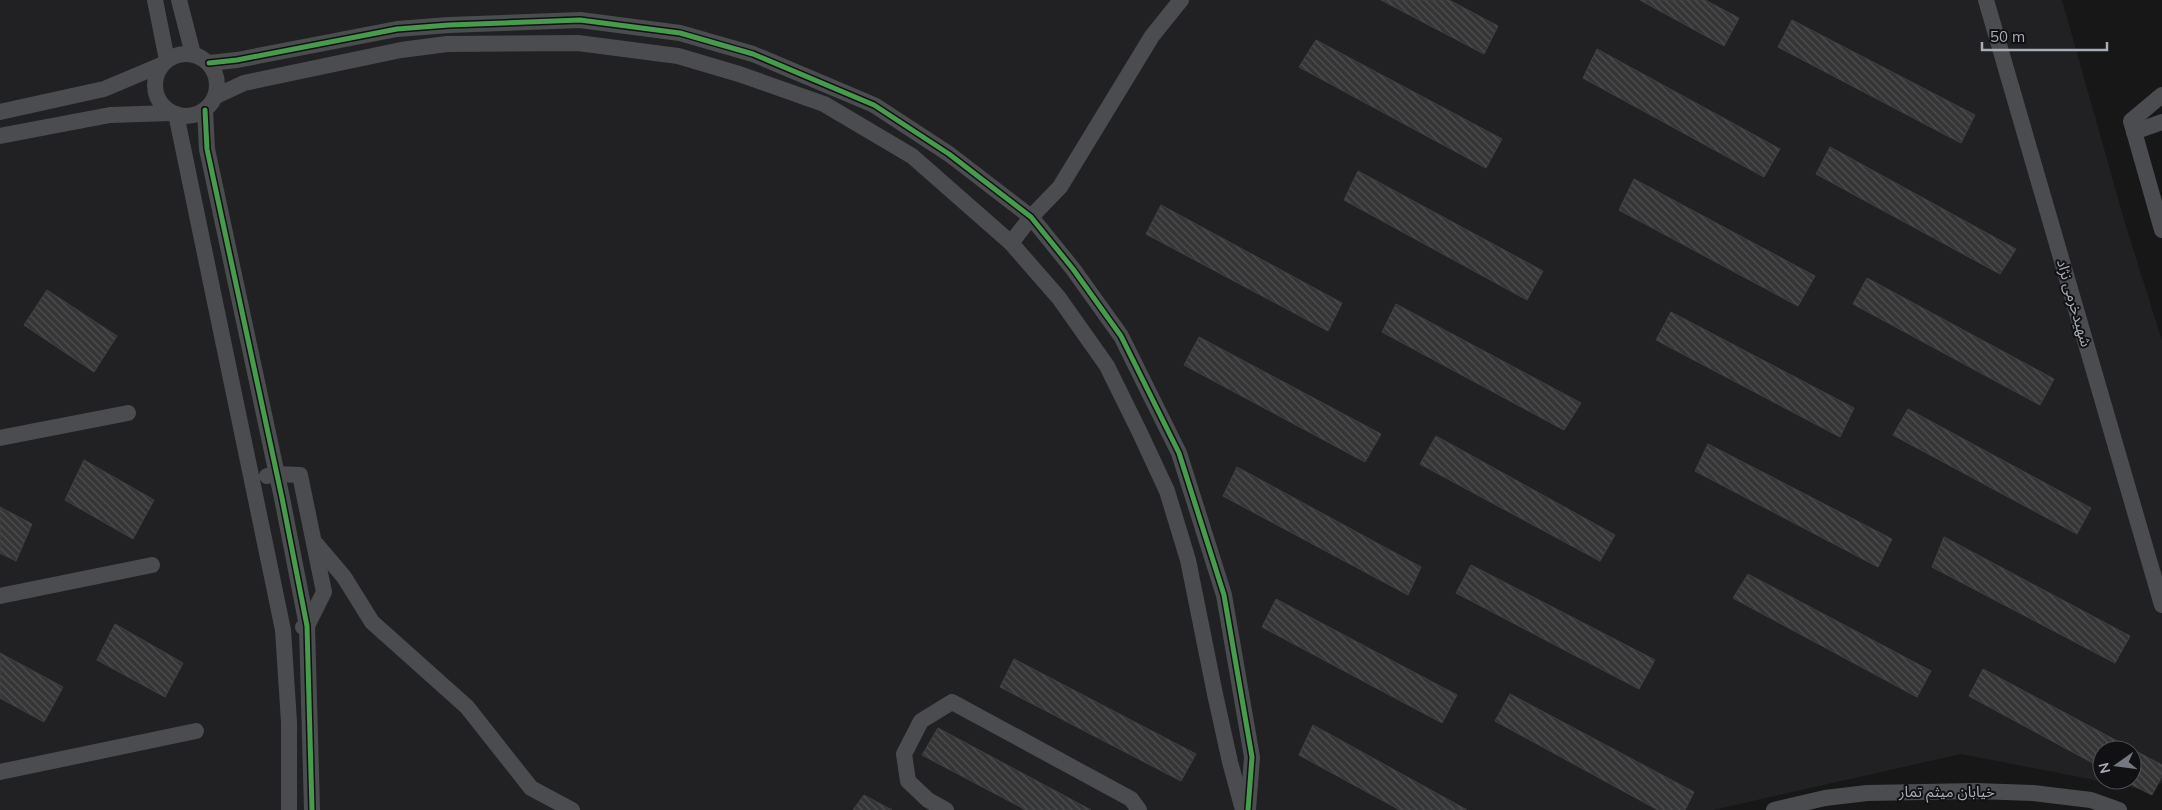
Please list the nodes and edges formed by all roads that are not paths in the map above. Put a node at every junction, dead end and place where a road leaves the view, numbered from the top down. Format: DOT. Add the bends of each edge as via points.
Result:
graph roads {
  1 [pos="156,0"];
  2 [pos="179,0"];
  3 [pos="1181,0"];
  4 [pos="1986,0"];
  5 [pos="397,29"];
  6 [pos="680,33"];
  7 [pos="401,50"];
  8 [pos="193,54"];
  9 [pos="678,56"];
  10 [pos="164,62"];
  11 [pos="209,62"];
  12 [pos="2162,95"];
  13 [pos="216,96"];
  14 [pos="205,110"];
  15 [pos="0,112"];
  16 [pos="173,113"];
  17 [pos="2162,122"];
  18 [pos="2132,126"];
  19 [pos="0,136"];
  20 [pos="1031,217"];
  21 [pos="2162,230"];
  22 [pos="1011,243"];
  23 [pos="128,413"];
  24 [pos="0,438"];
  25 [pos="277,474"];
  26 [pos="254,479"];
  27 [pos="316,544"];
  28 [pos="152,565"];
  29 [pos="0,596"];
  30 [pos="2162,605"];
  31 [pos="307,626"];
  32 [pos="283,630"];
  33 [pos="196,731"];
  34 [pos="0,772"];
  35 [pos="2093,805"];
  36 [pos="288,810"];
  37 [pos="312,810"];
  38 [pos="572,810"];
  39 [pos="946,810"];
  40 [pos="1139,810"];
  41 [pos="1243,810"];
  42 [pos="1248,810"];
  43 [pos="1774,810"];
  44 [pos="2119,810"];
  1 -- 10 [label="street"];
  2 -- 8 [label="street"];
  3 -- 20 [label="street" via="1152,36 1060,187"];
  4 -- 30 [label="street, شهیدخرمی نژاد"];
  5 -- 6 [label="street" via="580,20"];
  5 -- 7 [label="street"];
  5 -- 11 [label="street" via="237,60"];
  6 -- 9 [label="street"];
  6 -- 20 [label="street" via="754,54 874,105 949,154"];
  7 -- 9 [label="street" via="447,44 578,43"];
  7 -- 13 [label="street" via="244,83"];
  8 -- 10 [label="street" via="179,54"];
  8 -- 11 [label="street"];
  9 -- 22 [label="street" via="824,104 912,156"];
  10 -- 15 [label="street" via="104,89"];
  10 -- 16 [label="street" via="155,82 158,100"];
  11 -- 13 [label="street" via="217,78"];
  12 -- 18 [label="street"];
  13 -- 14 [label="street"];
  14 -- 16 [label="street" via="188,116"];
  14 -- 25 [label="street" via="207,149"];
  16 -- 19 [label="street" via="110,115"];
  16 -- 26 [label="street"];
  17 -- 18 [label="street"];
  18 -- 21 [label="street"];
  20 -- 22 [label="street"];
  20 -- 42 [label="street" via="1074,269 1120,336 1179,453 1224,595 1252,757"];
  22 -- 41 [label="street" via="1059,298 1106,366 1167,491 1188,560 1217,704"];
  23 -- 24 [label="street"];
  25 -- 26 [label="street"];
  25 -- 27 [label="street" via="300,475"];
  25 -- 31 [label="street"];
  26 -- 32 [label="street"];
  27 -- 31 [label="street" via="324,592"];
  27 -- 38 [label="street" via="344,577 372,622 467,706 531,788"];
  28 -- 29 [label="street"];
  31 -- 32 [label="street"];
  31 -- 37 [label="street"];
  32 -- 36 [label="street" via="289,722"];
  33 -- 34 [label="street"];
  35 -- 43 [label="street, خیابان میثم تمار" via="2033,793 1911,791 1825,798"];
  35 -- 44 [label="street, خیابان میثم تمار"];
  39 -- 40 [label="street" via="928,800 908,781 904,754 921,721 952,702 1131,800"];
}
